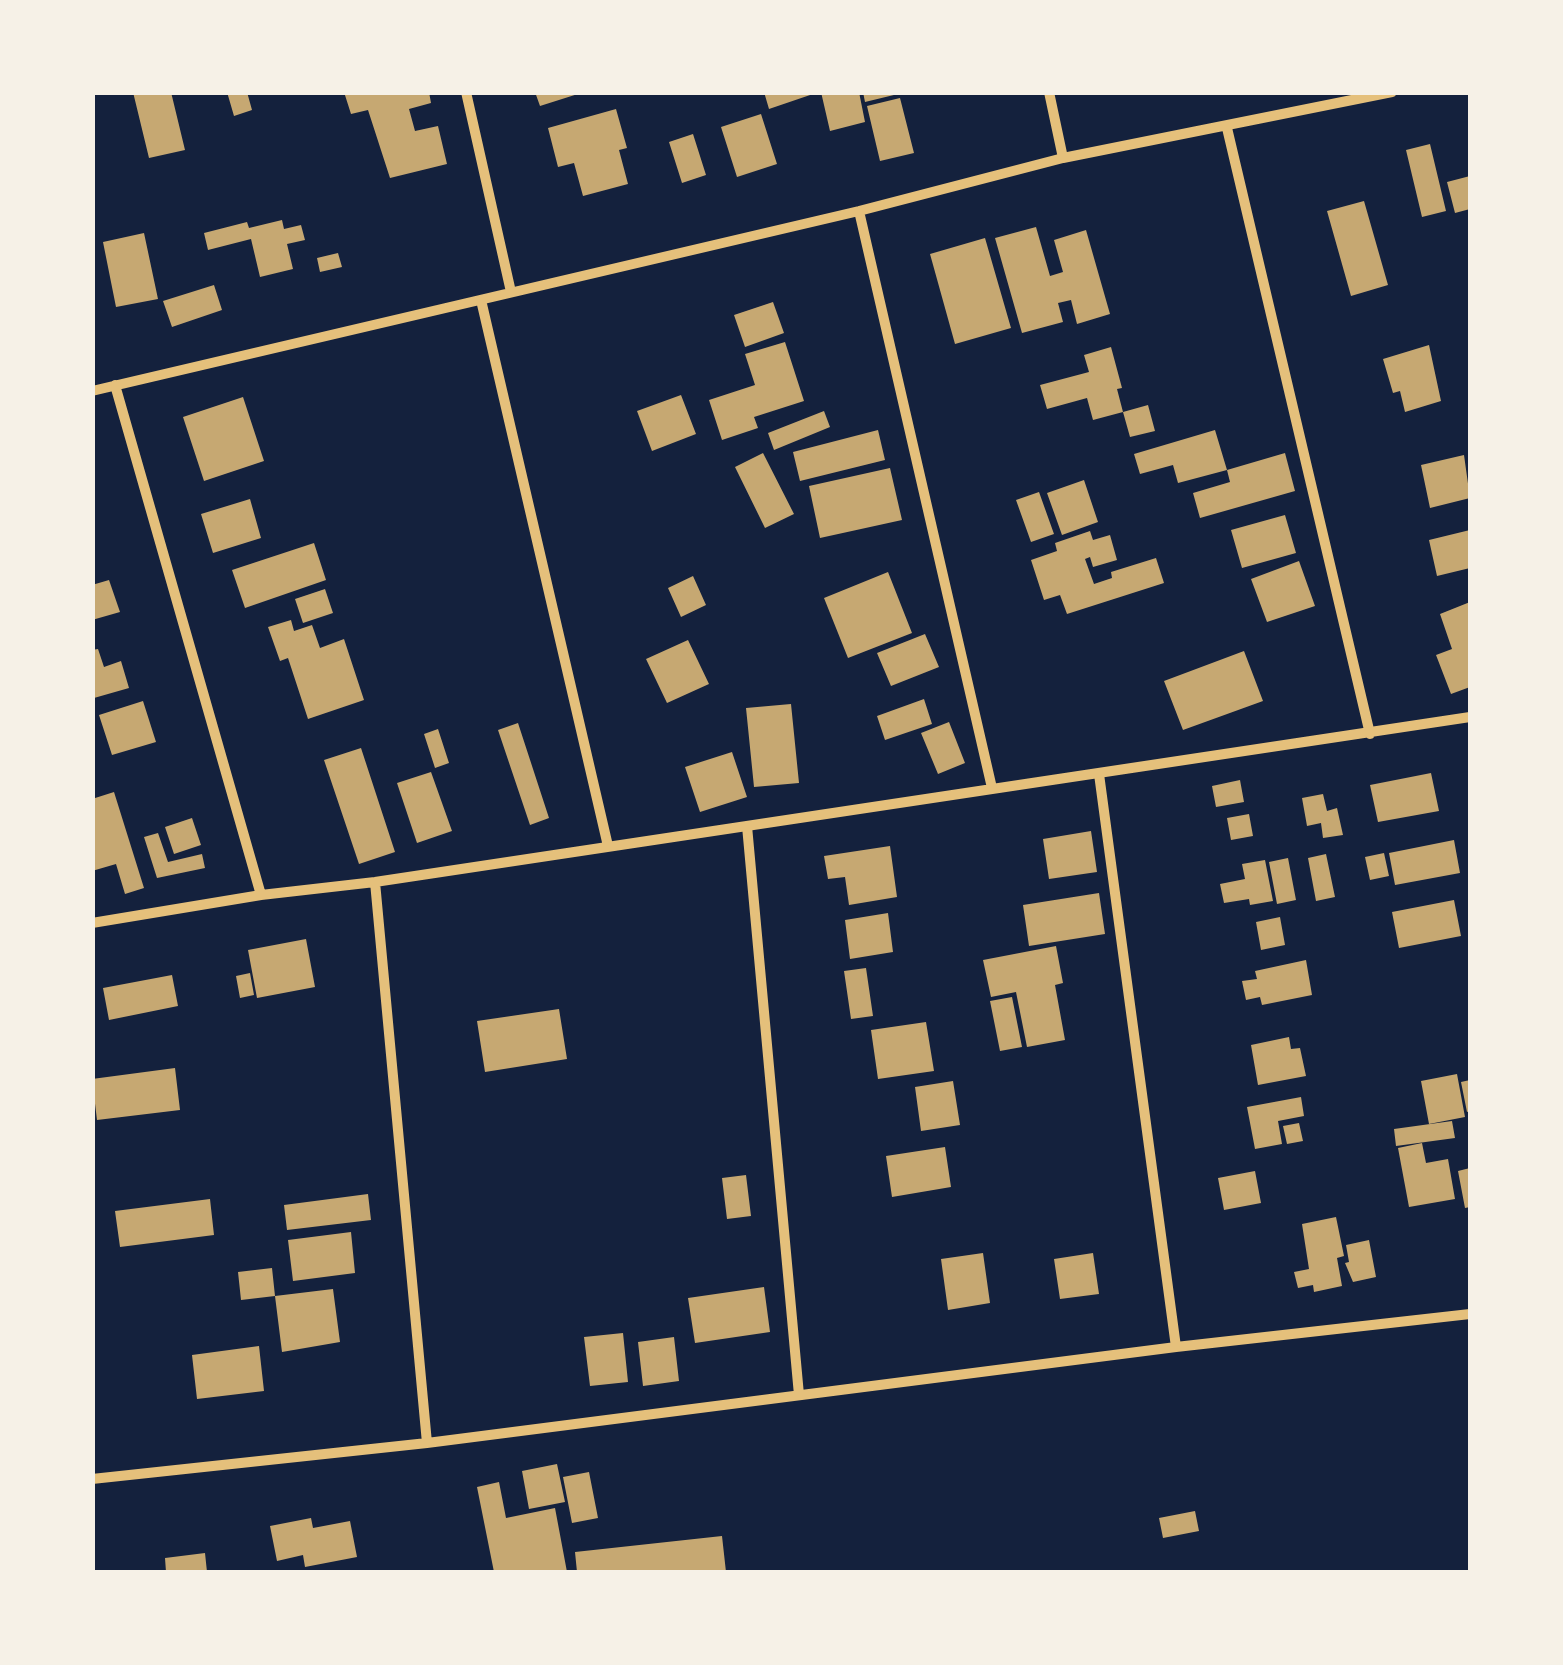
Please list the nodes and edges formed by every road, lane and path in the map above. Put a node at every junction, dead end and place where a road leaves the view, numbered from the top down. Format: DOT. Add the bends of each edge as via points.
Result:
graph roads {
  1 [pos="466,92"];
  2 [pos="1049,92"];
  3 [pos="1392,92"];
  4 [pos="1227,128"];
  5 [pos="1063,158"];
  6 [pos="858,211"];
  7 [pos="511,292"];
  8 [pos="481,300"];
  9 [pos="116,386"];
  10 [pos="92,391"];
  11 [pos="1470,717"];
  12 [pos="1370,734"];
  13 [pos="1099,774"];
  14 [pos="992,788"];
  15 [pos="746,826"];
  16 [pos="608,846"];
  17 [pos="375,882"];
  18 [pos="260,895"];
  19 [pos="92,923"];
  20 [pos="1470,1314"];
  21 [pos="1176,1346"];
  22 [pos="799,1395"];
  23 [pos="427,1442"];
  24 [pos="92,1480"];
  1 -- 7 [label="street"];
  2 -- 5 [label="street"];
  3 -- 4 [label="street"];
  4 -- 5 [label="street"];
  4 -- 12 [label="street"];
  5 -- 6 [label="street"];
  6 -- 7 [label="street"];
  6 -- 14 [label="street"];
  7 -- 8 [label="street"];
  8 -- 9 [label="street"];
  8 -- 16 [label="street"];
  9 -- 10 [label="street"];
  9 -- 18 [label="street"];
  11 -- 12 [label="street"];
  12 -- 13 [label="street"];
  13 -- 14 [label="street"];
  13 -- 21 [label="street"];
  14 -- 15 [label="street"];
  15 -- 16 [label="street"];
  15 -- 22 [label="street"];
  16 -- 17 [label="street"];
  17 -- 18 [label="street"];
  17 -- 23 [label="street"];
  18 -- 19 [label="street"];
  20 -- 21 [label="street"];
  21 -- 22 [label="street"];
  22 -- 23 [label="street"];
  23 -- 24 [label="street"];
}
